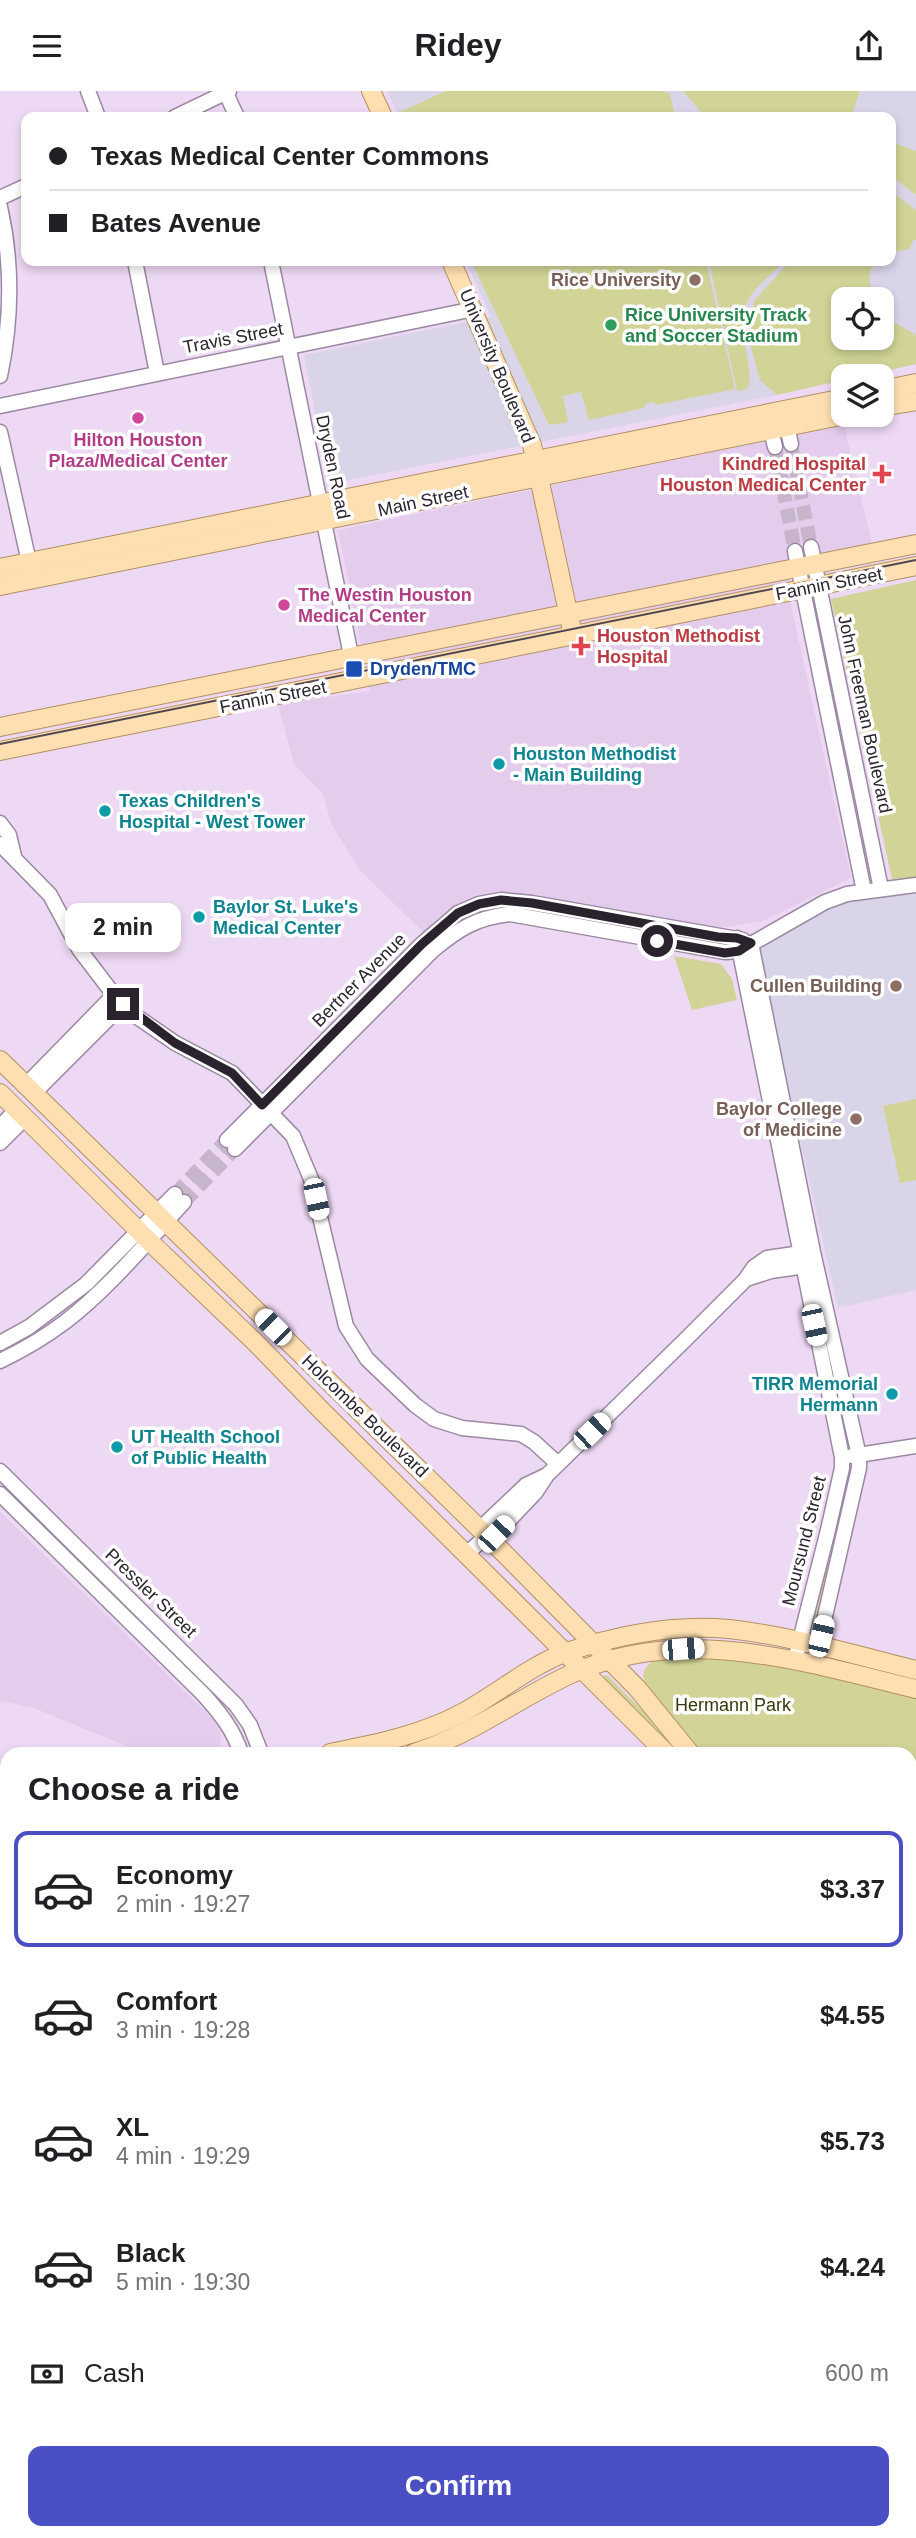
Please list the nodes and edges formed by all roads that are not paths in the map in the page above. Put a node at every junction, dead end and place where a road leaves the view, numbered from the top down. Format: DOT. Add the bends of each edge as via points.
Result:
graph roads {
  1 [pos="88,91"];
  2 [pos="227,91"];
  3 [pos="371,91"];
  4 [pos="97,112"];
  5 [pos="185,112"];
  6 [pos="235,112"];
  7 [pos="381,112"];
  8 [pos="21,188"];
  9 [pos="0,198"];
  10 [pos="0,207"];
  11 [pos="136,266"];
  12 [pos="272,266"];
  13 [pos="453,266"];
  14 [pos="474,309"];
  15 [pos="288,347"];
  16 [pos="157,373"];
  17 [pos="0,376"];
  18 [pos="916,383"];
  19 [pos="894,388"];
  20 [pos="916,401"];
  21 [pos="831,404"];
  22 [pos="894,405"];
  23 [pos="0,406"];
  24 [pos="831,418"];
  25 [pos="779,428"];
  26 [pos="0,432"];
  27 [pos="537,468"];
  28 [pos="320,503"];
  29 [pos="324,522"];
  30 [pos="916,544"];
  31 [pos="805,558"];
  32 [pos="916,566"];
  33 [pos="0,568"];
  34 [pos="31,571"];
  35 [pos="0,586"];
  36 [pos="811,587"];
  37 [pos="568,614"];
  38 [pos="574,636"];
  39 [pos="352,658"];
  40 [pos="834,658"];
  41 [pos="817,662"];
  42 [pos="356,680"];
  43 [pos="230,682"];
  44 [pos="166,695"];
  45 [pos="272,697"];
  46 [pos="182,715"];
  47 [pos="0,725"];
  48 [pos="98,731"];
  49 [pos="0,753"];
  50 [pos="860,786"];
  51 [pos="843,788"];
  52 [pos="0,823"];
  53 [pos="0,844"];
  54 [pos="14,856"];
  55 [pos="916,885"];
  56 [pos="881,889"];
  57 [pos="864,891"];
  58 [pos="742,944"];
  59 [pos="118,999"];
  60 [pos="0,1060"];
  61 [pos="30,1089"];
  62 [pos="0,1091"];
  63 [pos="47,1106"];
  64 [pos="266,1109"];
  65 [pos="21,1114"];
  66 [pos="0,1127"];
  67 [pos="0,1143"];
  68 [pos="231,1144"];
  69 [pos="180,1198"];
  70 [pos="161,1217"];
  71 [pos="143,1235"];
  72 [pos="807,1259"];
  73 [pos="273,1327"];
  74 [pos="2,1342"];
  75 [pos="256,1343"];
  76 [pos="6,1358"];
  77 [pos="916,1446"];
  78 [pos="859,1456"];
  79 [pos="842,1457"];
  80 [pos="558,1464"];
  81 [pos="3,1480"];
  82 [pos="0,1495"];
  83 [pos="487,1536"];
  84 [pos="467,1554"];
  85 [pos="104,1575"];
  86 [pos="93,1587"];
  87 [pos="121,1591"];
  88 [pos="109,1603"];
  89 [pos="799,1642"];
  90 [pos="594,1645"];
  91 [pos="819,1646"];
  92 [pos="655,1651"];
  93 [pos="565,1653"];
  94 [pos="795,1660"];
  95 [pos="610,1661"];
  96 [pos="814,1664"];
  97 [pos="582,1669"];
  98 [pos="916,1670"];
  99 [pos="215,1682"];
  100 [pos="637,1688"];
  101 [pos="916,1689"];
  102 [pos="203,1694"];
  103 [pos="239,1747"];
  104 [pos="258,1747"];
  105 [pos="358,1747"];
  106 [pos="432,1747"];
  107 [pos="660,1747"];
  108 [pos="685,1747"];
  1 -- 4 [label="street"];
  2 -- 5 [label="street"];
  2 -- 6 [label="street"];
  3 -- 7 [label="main road"];
  8 -- 9 [label="street"];
  10 -- 17 [label="street" via="10,310"];
  11 -- 16 [label="street"];
  12 -- 15 [label="street, Dryden Road"];
  13 -- 14 [label="main road, University Boulevard"];
  14 -- 15 [label="street, Travis Street"];
  14 -- 27 [label="main road, University Boulevard" via="532,445"];
  15 -- 16 [label="street, Travis Street"];
  15 -- 28 [label="street, Dryden Road"];
  16 -- 23 [label="street, Travis Street"];
  18 -- 19 [label="main road"];
  20 -- 22 [label="main road"];
  21 -- 25 [label="main road, Main Street"];
  24 -- 25 [label="main road, Main Street"];
  25 -- 27 [label="main road, Main Street"];
  26 -- 34 [label="street"];
  27 -- 28 [label="main road, Main Street"];
  27 -- 29 [label="main road, Main Street"];
  27 -- 37 [label="main road, University Boulevard"];
  28 -- 29 [label="street, Dryden Road"];
  28 -- 34 [label="main road, Main Street"];
  29 -- 34 [label="main road, Main Street"];
  29 -- 39 [label="street, Dryden Road"];
  30 -- 31 [label="main road, Fannin Street"];
  31 -- 36 [label="street, John Freeman Boulevard"];
  31 -- 37 [label="main road, Fannin Street"];
  32 -- 36 [label="main road, Fannin Street"];
  33 -- 34 [label="main road, Main Street"];
  34 -- 35 [label="main road, Main Street"];
  36 -- 38 [label="main road, Fannin Street"];
  36 -- 40 [label="street, John Freeman Boulevard"];
  36 -- 41 [label="street, John Freeman Boulevard"];
  37 -- 38 [label="main road, University Boulevard"];
  37 -- 39 [label="main road, Fannin Street"];
  38 -- 42 [label="main road, Fannin Street"];
  39 -- 42 [label="street, Dryden Road"];
  39 -- 43 [label="main road, Fannin Street"];
  39 -- 45 [label="main road" via="336,678 279,689"];
  40 -- 41 [label="street"];
  40 -- 50 [label="street, John Freeman Boulevard"];
  41 -- 51 [label="street, John Freeman Boulevard"];
  42 -- 45 [label="main road, Fannin Street"];
  43 -- 44 [label="main road, Fannin Street"];
  43 -- 46 [label="main road" via="223,689 186,699"];
  44 -- 47 [label="main road, Fannin Street"];
  44 -- 48 [label="main road" via="168,703 160,713 108,724"];
  45 -- 46 [label="main road, Fannin Street"];
  46 -- 48 [label="main road, Fannin Street"];
  48 -- 49 [label="main road, Fannin Street"];
  50 -- 51 [label="street"];
  50 -- 56 [label="street, John Freeman Boulevard"];
  51 -- 57 [label="street, John Freeman Boulevard"];
  52 -- 54 [label="street" via="9,835"];
  53 -- 54 [label="street"];
  54 -- 59 [label="street" via="50,895 79,949"];
  55 -- 56 [label="street"];
  56 -- 57 [label="street"];
  57 -- 58 [label="street" via="825,902 765,938"];
  58 -- 64 [label="street, Bertner Avenue" via="532,903 501,900 479,904 458,913 422,944"];
  58 -- 72 [label="street, Moursund Street"];
  59 -- 61 [label="street"];
  59 -- 64 [label="street" via="175,1043 232,1073"];
  60 -- 61 [label="main road, Holcombe Boulevard"];
  61 -- 62 [label="main road"];
  61 -- 63 [label="main road, Holcombe Boulevard"];
  62 -- 65 [label="main road, Holcombe Boulevard"];
  63 -- 65 [label="main road" via="24,1103"];
  63 -- 70 [label="main road, Holcombe Boulevard"];
  64 -- 68 [label="street, Bertner Avenue"];
  64 -- 80 [label="street" via="293,1136 307,1164 345,1326 367,1359 435,1419 462,1429 521,1434"];
  65 -- 66 [label="street"];
  65 -- 67 [label="street"];
  65 -- 71 [label="main road, Holcombe Boulevard"];
  69 -- 70 [label="street"];
  70 -- 71 [label="street"];
  70 -- 73 [label="main road, Holcombe Boulevard"];
  71 -- 74 [label="street" via="77,1291"];
  71 -- 75 [label="main road, Holcombe Boulevard"];
  71 -- 76 [label="street" via="100,1290 66,1321"];
  72 -- 78 [label="street, Moursund Street"];
  72 -- 79 [label="street, Moursund Street"];
  72 -- 80 [label="street" via="767,1258 754,1267"];
  73 -- 75 [label="main road"];
  73 -- 83 [label="main road, Holcombe Boulevard"];
  74 -- 76 [label="street"];
  75 -- 84 [label="main road, Holcombe Boulevard"];
  77 -- 78 [label="street"];
  78 -- 79 [label="street"];
  78 -- 91 [label="street, Moursund Street"];
  79 -- 89 [label="street, Moursund Street"];
  80 -- 83 [label="street" via="526,1485 486,1523"];
  81 -- 85 [label="street, Pressler Street"];
  82 -- 86 [label="street, Pressler Street"];
  83 -- 84 [label="street"];
  83 -- 90 [label="main road, Holcombe Boulevard"];
  84 -- 93 [label="main road, Holcombe Boulevard"];
  85 -- 86 [label="street"];
  85 -- 87 [label="street, Pressler Street"];
  86 -- 88 [label="street, Pressler Street"];
  87 -- 88 [label="street"];
  87 -- 99 [label="street, Pressler Street"];
  88 -- 102 [label="street, Pressler Street"];
  89 -- 90 [label="main road" via="697,1628 633,1635"];
  89 -- 91 [label="main road"];
  89 -- 94 [label="street, Moursund Street"];
  90 -- 93 [label="main road"];
  90 -- 95 [label="main road, Holcombe Boulevard"];
  91 -- 96 [label="street, Moursund Street"];
  91 -- 98 [label="main road"];
  92 -- 94 [label="main road" via="729,1649"];
  92 -- 95 [label="main road"];
  92 -- 100 [label="main road" via="643,1664"];
  93 -- 97 [label="main road, Holcombe Boulevard"];
  93 -- 105 [label="main road" via="436,1725"];
  94 -- 96 [label="main road"];
  95 -- 97 [label="main road"];
  95 -- 100 [label="main road, Holcombe Boulevard"];
  96 -- 101 [label="main road"];
  97 -- 106 [label="main road"];
  97 -- 107 [label="main road, Holcombe Boulevard"];
  99 -- 102 [label="street"];
  99 -- 104 [label="street, Pressler Street" via="242,1713"];
  100 -- 108 [label="main road, Holcombe Boulevard"];
  102 -- 103 [label="street, Pressler Street" via="225,1720"];
}
